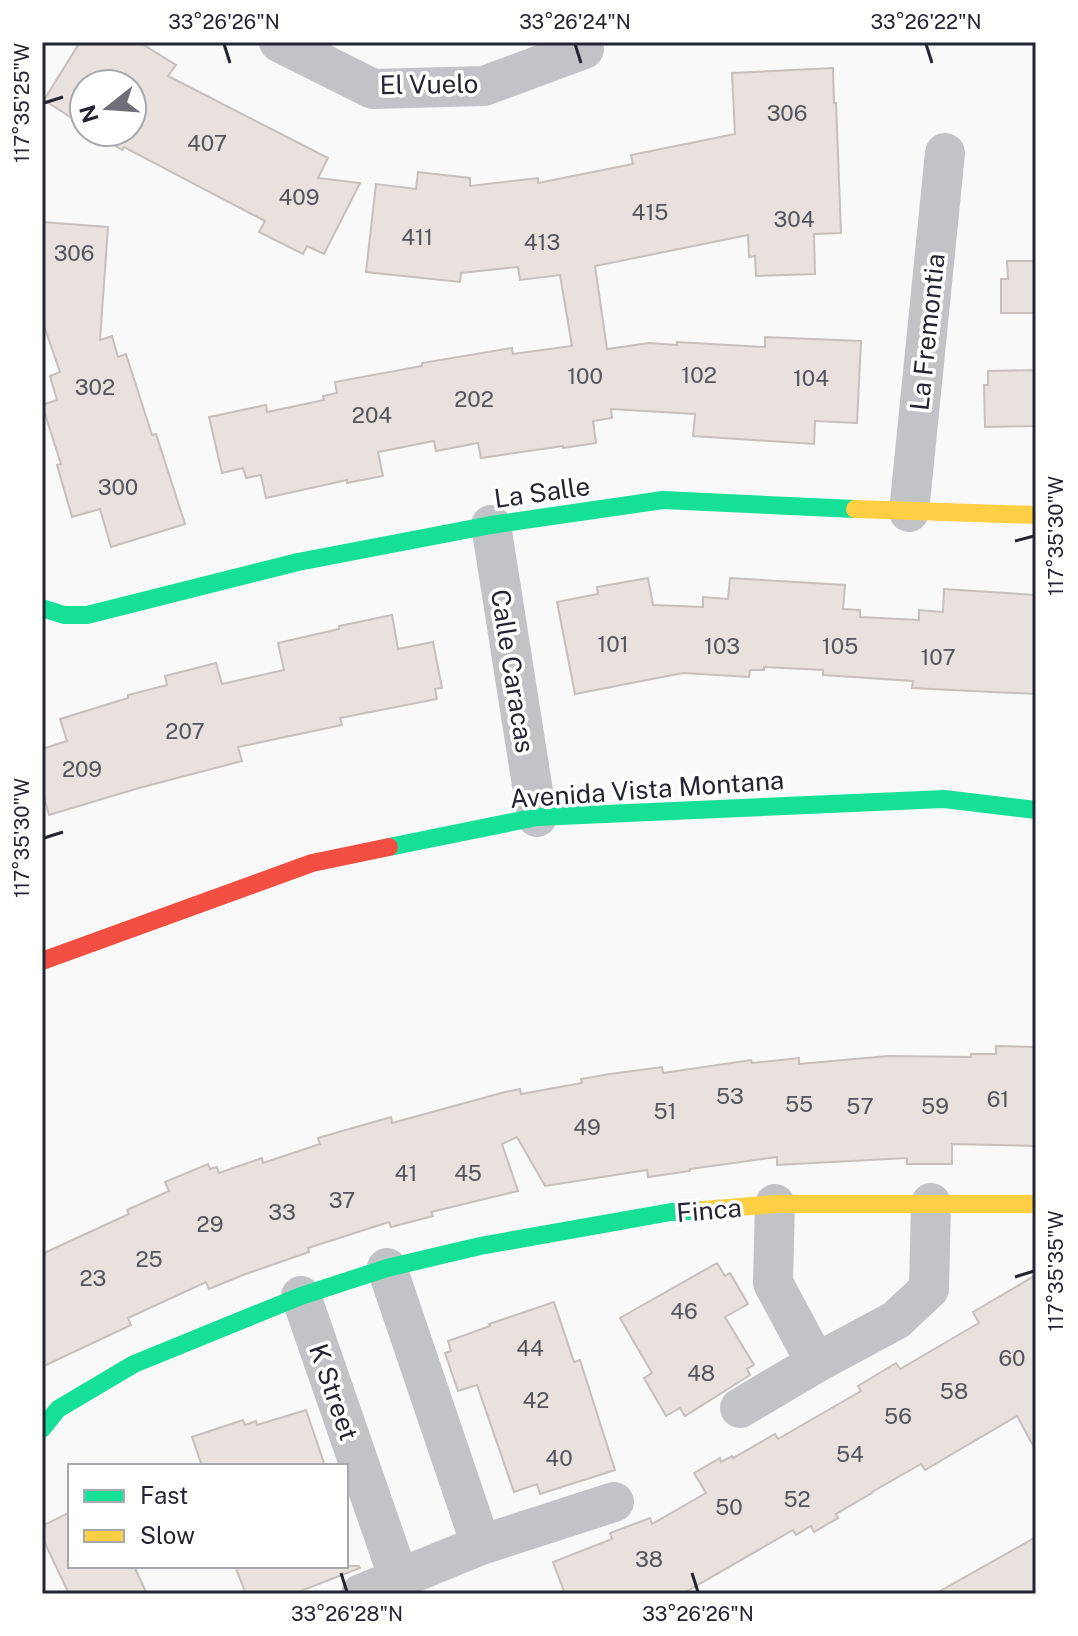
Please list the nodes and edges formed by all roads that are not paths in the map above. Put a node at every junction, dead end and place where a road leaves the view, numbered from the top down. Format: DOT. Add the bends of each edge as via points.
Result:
graph roads {
  1 [pos="279,42"];
  2 [pos="584,49"];
  3 [pos="945,153"];
  4 [pos="909,512"];
  5 [pos="1036,515"];
  6 [pos="491,525"];
  7 [pos="42,608"];
  8 [pos="1036,810"];
  9 [pos="537,817"];
  10 [pos="42,961"];
  11 [pos="931,1203"];
  12 [pos="775,1204"];
  13 [pos="1036,1204"];
  14 [pos="387,1268"];
  15 [pos="301,1296"];
  16 [pos="816,1363"];
  17 [pos="740,1408"];
  18 [pos="42,1429"];
  19 [pos="614,1502"];
  20 [pos="481,1545"];
  21 [pos="399,1579"];
  22 [pos="361,1594"];
  1 -- 2 [label="street, El Vuelo" via="373,89 484,86"];
  3 -- 4 [label="street, La Fremontia"];
  4 -- 5 [label="street, La Salle"];
  4 -- 6 [label="street, La Salle" via="663,500"];
  6 -- 7 [label="street, La Salle" via="298,562 87,615"];
  6 -- 9 [label="street, Calle Caracas"];
  8 -- 9 [label="street, Avenida Vista Montana" via="944,799"];
  9 -- 10 [label="street, Avenida Vista Montana" via="312,863"];
  11 -- 12 [label="street, Finca"];
  11 -- 13 [label="street, Finca"];
  11 -- 16 [label="street" via="929,1289 896,1320"];
  12 -- 14 [label="street, Finca" via="671,1212"];
  12 -- 16 [label="street" via="773,1283"];
  14 -- 15 [label="street, Finca"];
  14 -- 20 [label="street"];
  15 -- 18 [label="street, Finca" via="134,1364 58,1409"];
  15 -- 21 [label="street, K Street"];
  16 -- 17 [label="street"];
  19 -- 20 [label="street"];
  20 -- 21 [label="street"];
  21 -- 22 [label="street"];
}
